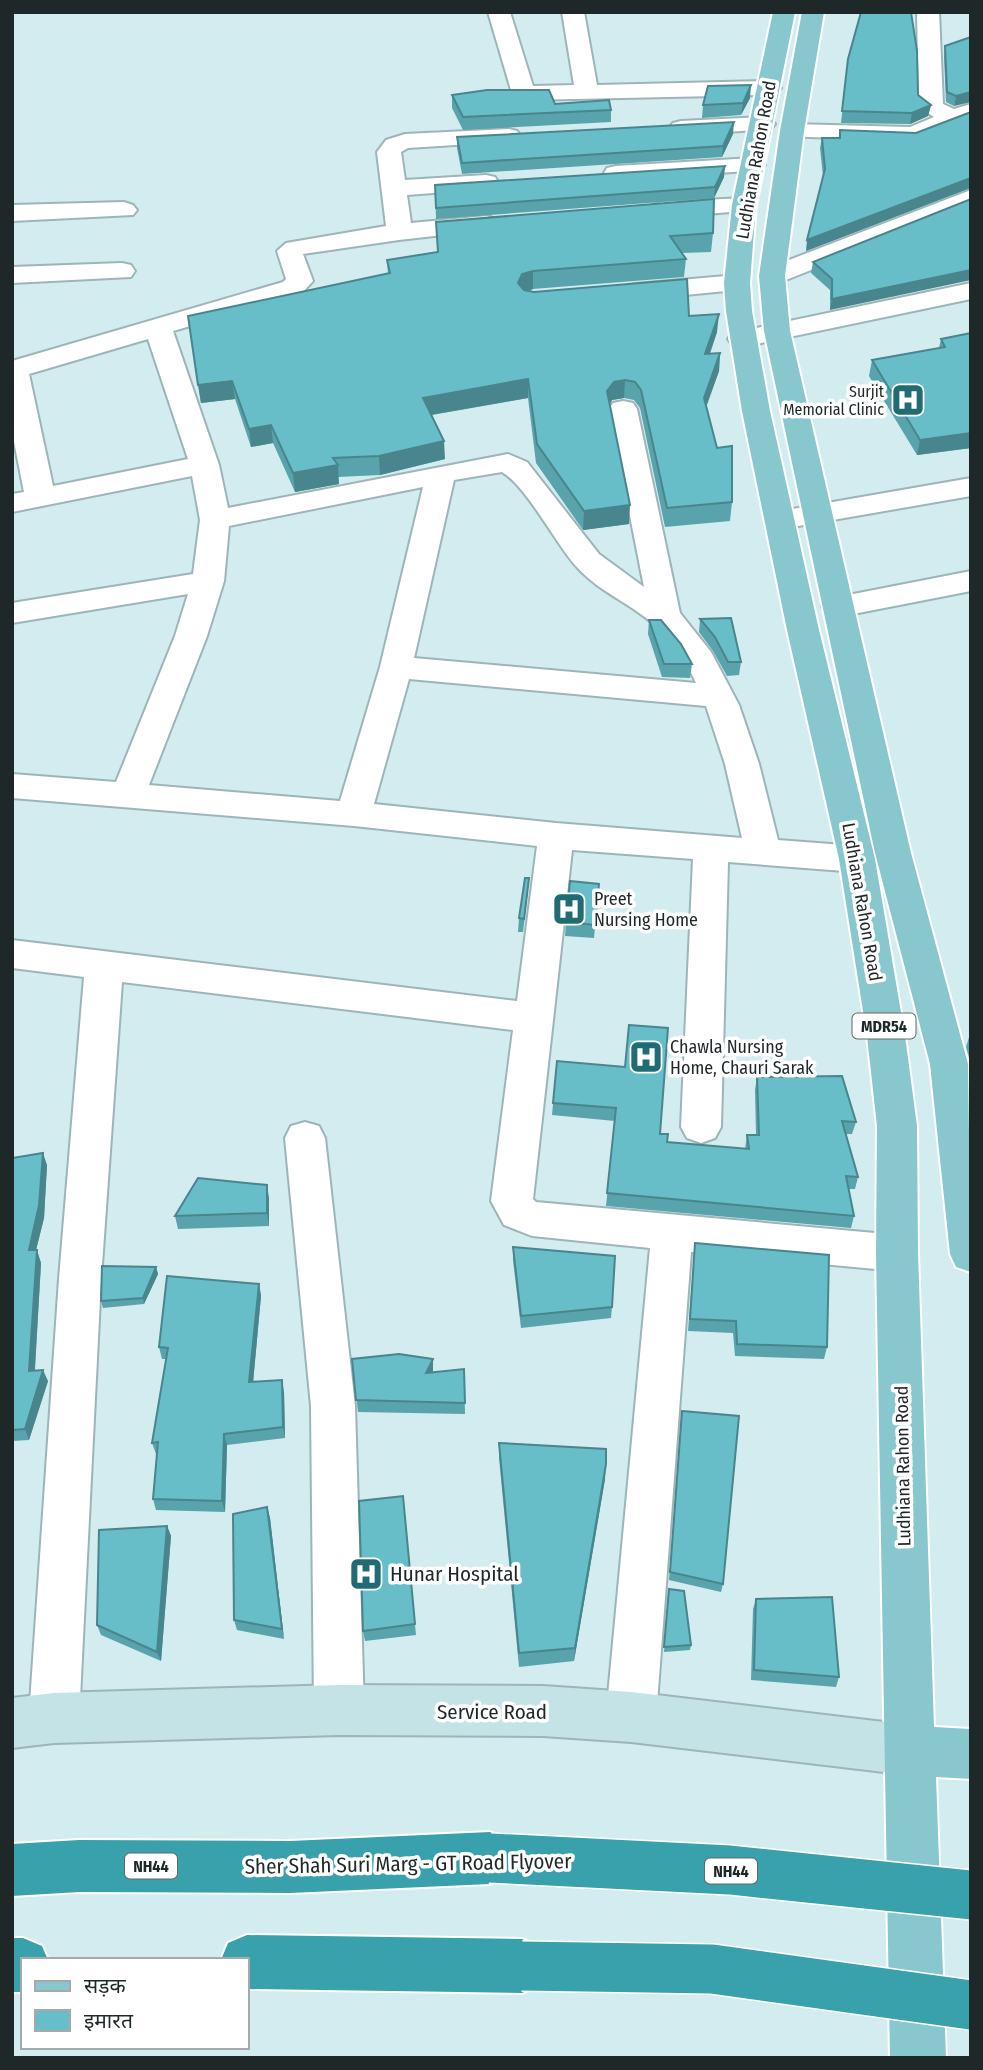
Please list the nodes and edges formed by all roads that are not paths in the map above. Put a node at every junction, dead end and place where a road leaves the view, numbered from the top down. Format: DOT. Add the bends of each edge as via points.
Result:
graph roads {
  1 [pos="499,12"];
  2 [pos="573,12"];
  3 [pos="784,12"];
  4 [pos="813,12"];
  5 [pos="928,12"];
  6 [pos="587,92"];
  7 [pos="774,114"];
  8 [pos="962,114"];
  9 [pos="665,129"];
  10 [pos="539,134"];
  11 [pos="753,165"];
  12 [pos="586,175"];
  13 [pos="503,181"];
  14 [pos="393,188"];
  15 [pos="971,197"];
  16 [pos="744,205"];
  17 [pos="124,210"];
  18 [pos="635,212"];
  19 [pos="12,213"];
  20 [pos="509,222"];
  21 [pos="399,232"];
  22 [pos="122,271"];
  23 [pos="12,275"];
  24 [pos="755,280"];
  25 [pos="971,291"];
  26 [pos="615,293"];
  27 [pos="158,327"];
  28 [pos="760,335"];
  29 [pos="13,370"];
  30 [pos="623,409"];
  31 [pos="204,465"];
  32 [pos="441,474"];
  33 [pos="971,487"];
  34 [pos="26,500"];
  35 [pos="818,513"];
  36 [pos="215,520"];
  37 [pos="781,520"];
  38 [pos="208,581"];
  39 [pos="971,581"];
  40 [pos="838,607"];
  41 [pos="12,613"];
  42 [pos="664,616"];
  43 [pos="396,667"];
  44 [pos="716,696"];
  45 [pos="12,786"];
  46 [pos="128,796"];
  47 [pos="354,814"];
  48 [pos="556,836"];
  49 [pos="711,847"];
  50 [pos="763,851"];
  51 [pos="857,859"];
  52 [pos="12,954"];
  53 [pos="104,965"];
  54 [pos="532,1018"];
  55 [pos="701,1126"];
  56 [pos="964,1129"];
  57 [pos="305,1138"];
  58 [pos="672,1233"];
  59 [pos="897,1253"];
  60 [pos="971,1254"];
  61 [pos="339,1710"];
  62 [pos="631,1717"];
  63 [pos="33,1721"];
  64 [pos="909,1749"];
  65 [pos="971,1754"];
  66 [pos="12,1870"];
  67 [pos="971,1895"];
  68 [pos="248,1962"];
  69 [pos="971,2005"];
  70 [pos="918,2058"];
  1 -- 6 [label="street" via="523,90 534,94"];
  2 -- 6 [label="street"];
  3 -- 7 [label="main road, Ludhiana Rahon Road / MDR54"];
  4 -- 7 [label="main road, Ludhiana Rahon Road / MDR54"];
  5 -- 8 [label="street" via="931,107"];
  6 -- 7 [label="street"];
  7 -- 8 [label="street" via="913,134"];
  7 -- 9 [label="street"];
  7 -- 11 [label="main road, Ludhiana Rahon Road / MDR54"];
  7 -- 24 [label="main road, Ludhiana Rahon Road / MDR54"];
  10 -- 14 [label="street" via="394,145 389,152"];
  11 -- 12 [label="street"];
  11 -- 16 [label="main road, Ludhiana Rahon Road / MDR54"];
  13 -- 14 [label="street"];
  14 -- 21 [label="street"];
  15 -- 24 [label="street"];
  16 -- 18 [label="street"];
  16 -- 24 [label="main road, Ludhiana Rahon Road / MDR54"];
  17 -- 19 [label="street"];
  20 -- 21 [label="street"];
  21 -- 27 [label="street" via="295,248 290,255 300,281 292,288"];
  22 -- 23 [label="street"];
  24 -- 26 [label="street"];
  24 -- 28 [label="main road, Ludhiana Rahon Road / MDR54"];
  25 -- 28 [label="street"];
  27 -- 29 [label="street"];
  27 -- 31 [label="street"];
  28 -- 35 [label="main road, Ludhiana Rahon Road / MDR54"];
  28 -- 37 [label="main road, Ludhiana Rahon Road / MDR54"];
  29 -- 34 [label="street"];
  30 -- 42 [label="street"];
  31 -- 34 [label="street"];
  31 -- 36 [label="street"];
  32 -- 36 [label="street"];
  32 -- 42 [label="street" via="498,463 517,467 590,563"];
  32 -- 43 [label="street"];
  33 -- 35 [label="street"];
  35 -- 37 [label="street"];
  35 -- 40 [label="main road, Ludhiana Rahon Road / MDR54"];
  36 -- 38 [label="street"];
  37 -- 51 [label="main road, Ludhiana Rahon Road / MDR54"];
  38 -- 41 [label="street"];
  38 -- 46 [label="street"];
  39 -- 40 [label="street"];
  40 -- 56 [label="main road, Ludhiana Rahon Road / MDR54" via="893,853"];
  42 -- 44 [label="street" via="700,662"];
  43 -- 44 [label="street"];
  43 -- 47 [label="street"];
  44 -- 50 [label="street" via="743,767"];
  45 -- 46 [label="street"];
  46 -- 47 [label="street"];
  47 -- 48 [label="street"];
  48 -- 49 [label="street"];
  48 -- 54 [label="street"];
  49 -- 50 [label="street"];
  49 -- 55 [label="street"];
  50 -- 51 [label="street"];
  51 -- 59 [label="main road, Ludhiana Rahon Road / MDR54" via="897,1126"];
  52 -- 53 [label="street"];
  53 -- 54 [label="street"];
  53 -- 63 [label="street" via="81,1266"];
  54 -- 58 [label="street" via="512,1201 519,1213 532,1219"];
  56 -- 60 [label="main road, Ludhiana Rahon Road / MDR54"];
  57 -- 61 [label="street" via="333,1406"];
  58 -- 59 [label="street"];
  58 -- 62 [label="street"];
  59 -- 64 [label="main road, Ludhiana Rahon Road / MDR54"];
  61 -- 62 [label="street, Service Road" via="543,1711"];
  61 -- 63 [label="street, Service Road"];
  62 -- 64 [label="street, Service Road"];
  64 -- 65 [label="main road, Service Road"];
  64 -- 70 [label="main road, Ludhiana Rahon Road / MDR54"];
  66 -- 67 [label="highway, Sher Shah Suri Marg - GT Road Flyover / NH44, bridge" via="290,1867 490,1858 658,1864"];
  68 -- 69 [label="highway, bridge" via="712,1969"];
}
